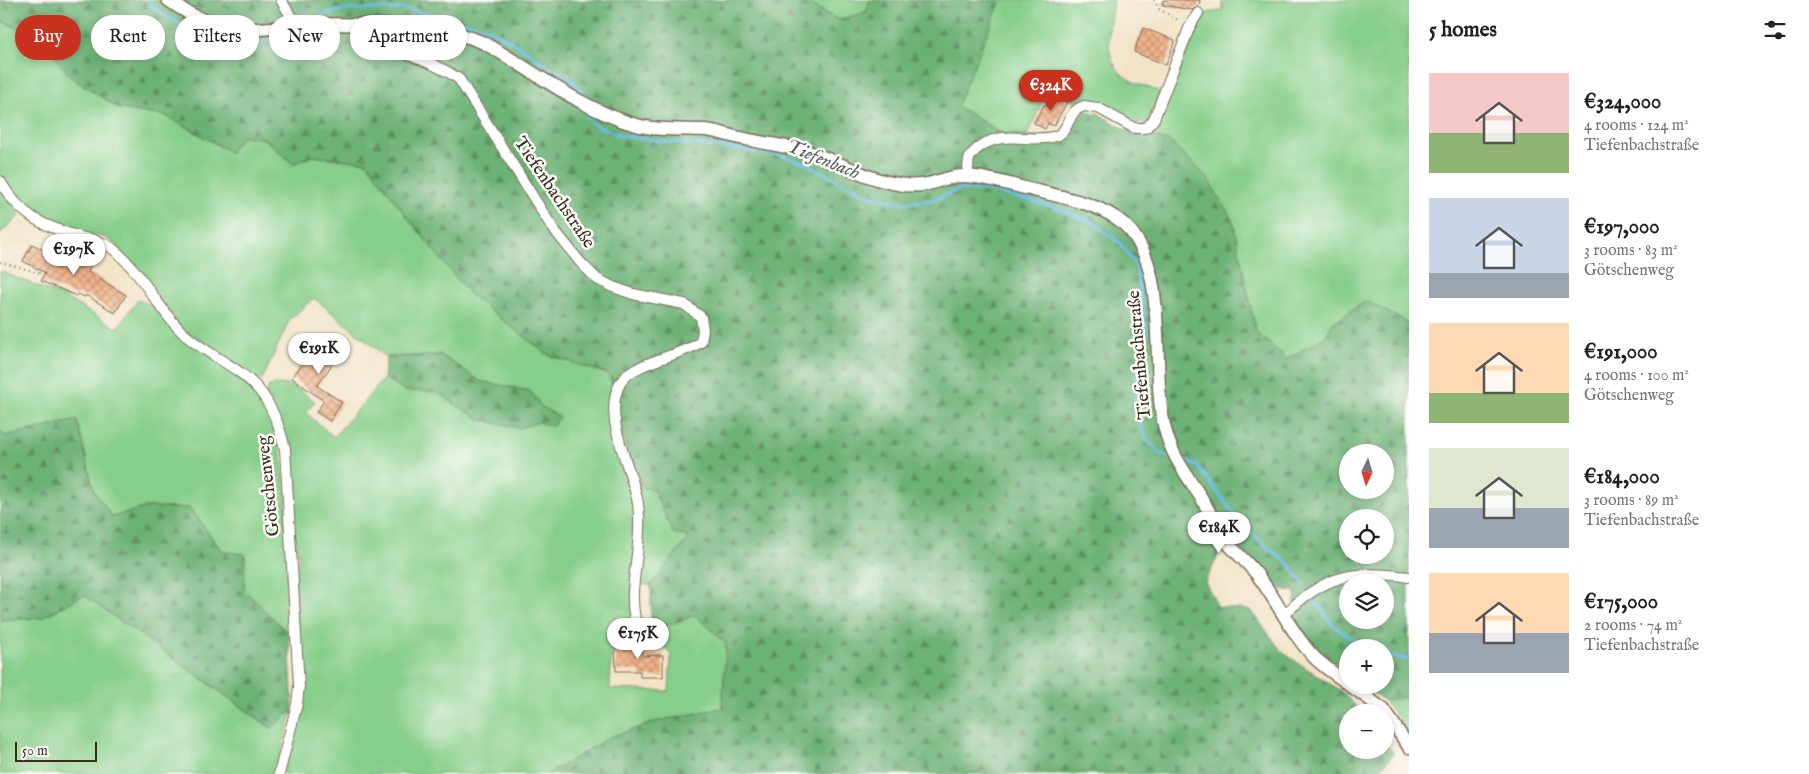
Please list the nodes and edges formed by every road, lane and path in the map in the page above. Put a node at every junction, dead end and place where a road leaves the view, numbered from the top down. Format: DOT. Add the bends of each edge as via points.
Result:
graph roads {
  1 [pos="168,0"];
  2 [pos="281,0"];
  3 [pos="1154,0"];
  4 [pos="1198,13"];
  5 [pos="292,15"];
  6 [pos="1190,26"];
  7 [pos="269,27"];
  8 [pos="467,36"];
  9 [pos="421,60"];
  10 [pos="968,176"];
  11 [pos="0,181"];
  12 [pos="0,262"];
  13 [pos="43,274"];
  14 [pos="1409,577"];
  15 [pos="1284,615"];
  16 [pos="638,637"];
  17 [pos="1339,676"];
  18 [pos="1362,694"];
  19 [pos="1409,747"];
  20 [pos="279,774"];
  1 -- 7 [label="street, Tiefenbachstraße" via="195,16 238,29"];
  2 -- 5 [label="street"];
  3 -- 6 [label="path" via="1159,9"];
  4 -- 6 [label="street"];
  6 -- 10 [label="street" via="1154,119 1146,128 1134,128 1098,108 1084,106 1075,111 1066,128 1057,136 988,140 968,159"];
  8 -- 10 [label="street, Tiefenbachstraße" via="598,110 645,127 707,130 801,150 894,184 924,185 954,176"];
  9 -- 16 [label="street, Tiefenbachstraße" via="459,79 552,227 597,279 633,294 684,304 700,317 701,342 632,372 621,381 616,395 616,430 638,506 633,592"];
  10 -- 15 [label="street, Tiefenbachstraße" via="1101,210 1120,221 1138,240 1151,276 1164,427 1184,472 1223,537 1255,572"];
  11 -- 20 [label="street, Götschenweg" via="20,208 37,221 113,248 137,273 181,331 258,389 279,426 286,455 299,686"];
  12 -- 13 [label="path"];
  14 -- 15 [label="street" via="1353,574 1333,580 1300,599"];
  15 -- 17 [label="street, Tiefenbachstraße" via="1315,658"];
  18 -- 19 [label="street, Tiefenbachstraße" via="1384,710"];
}
